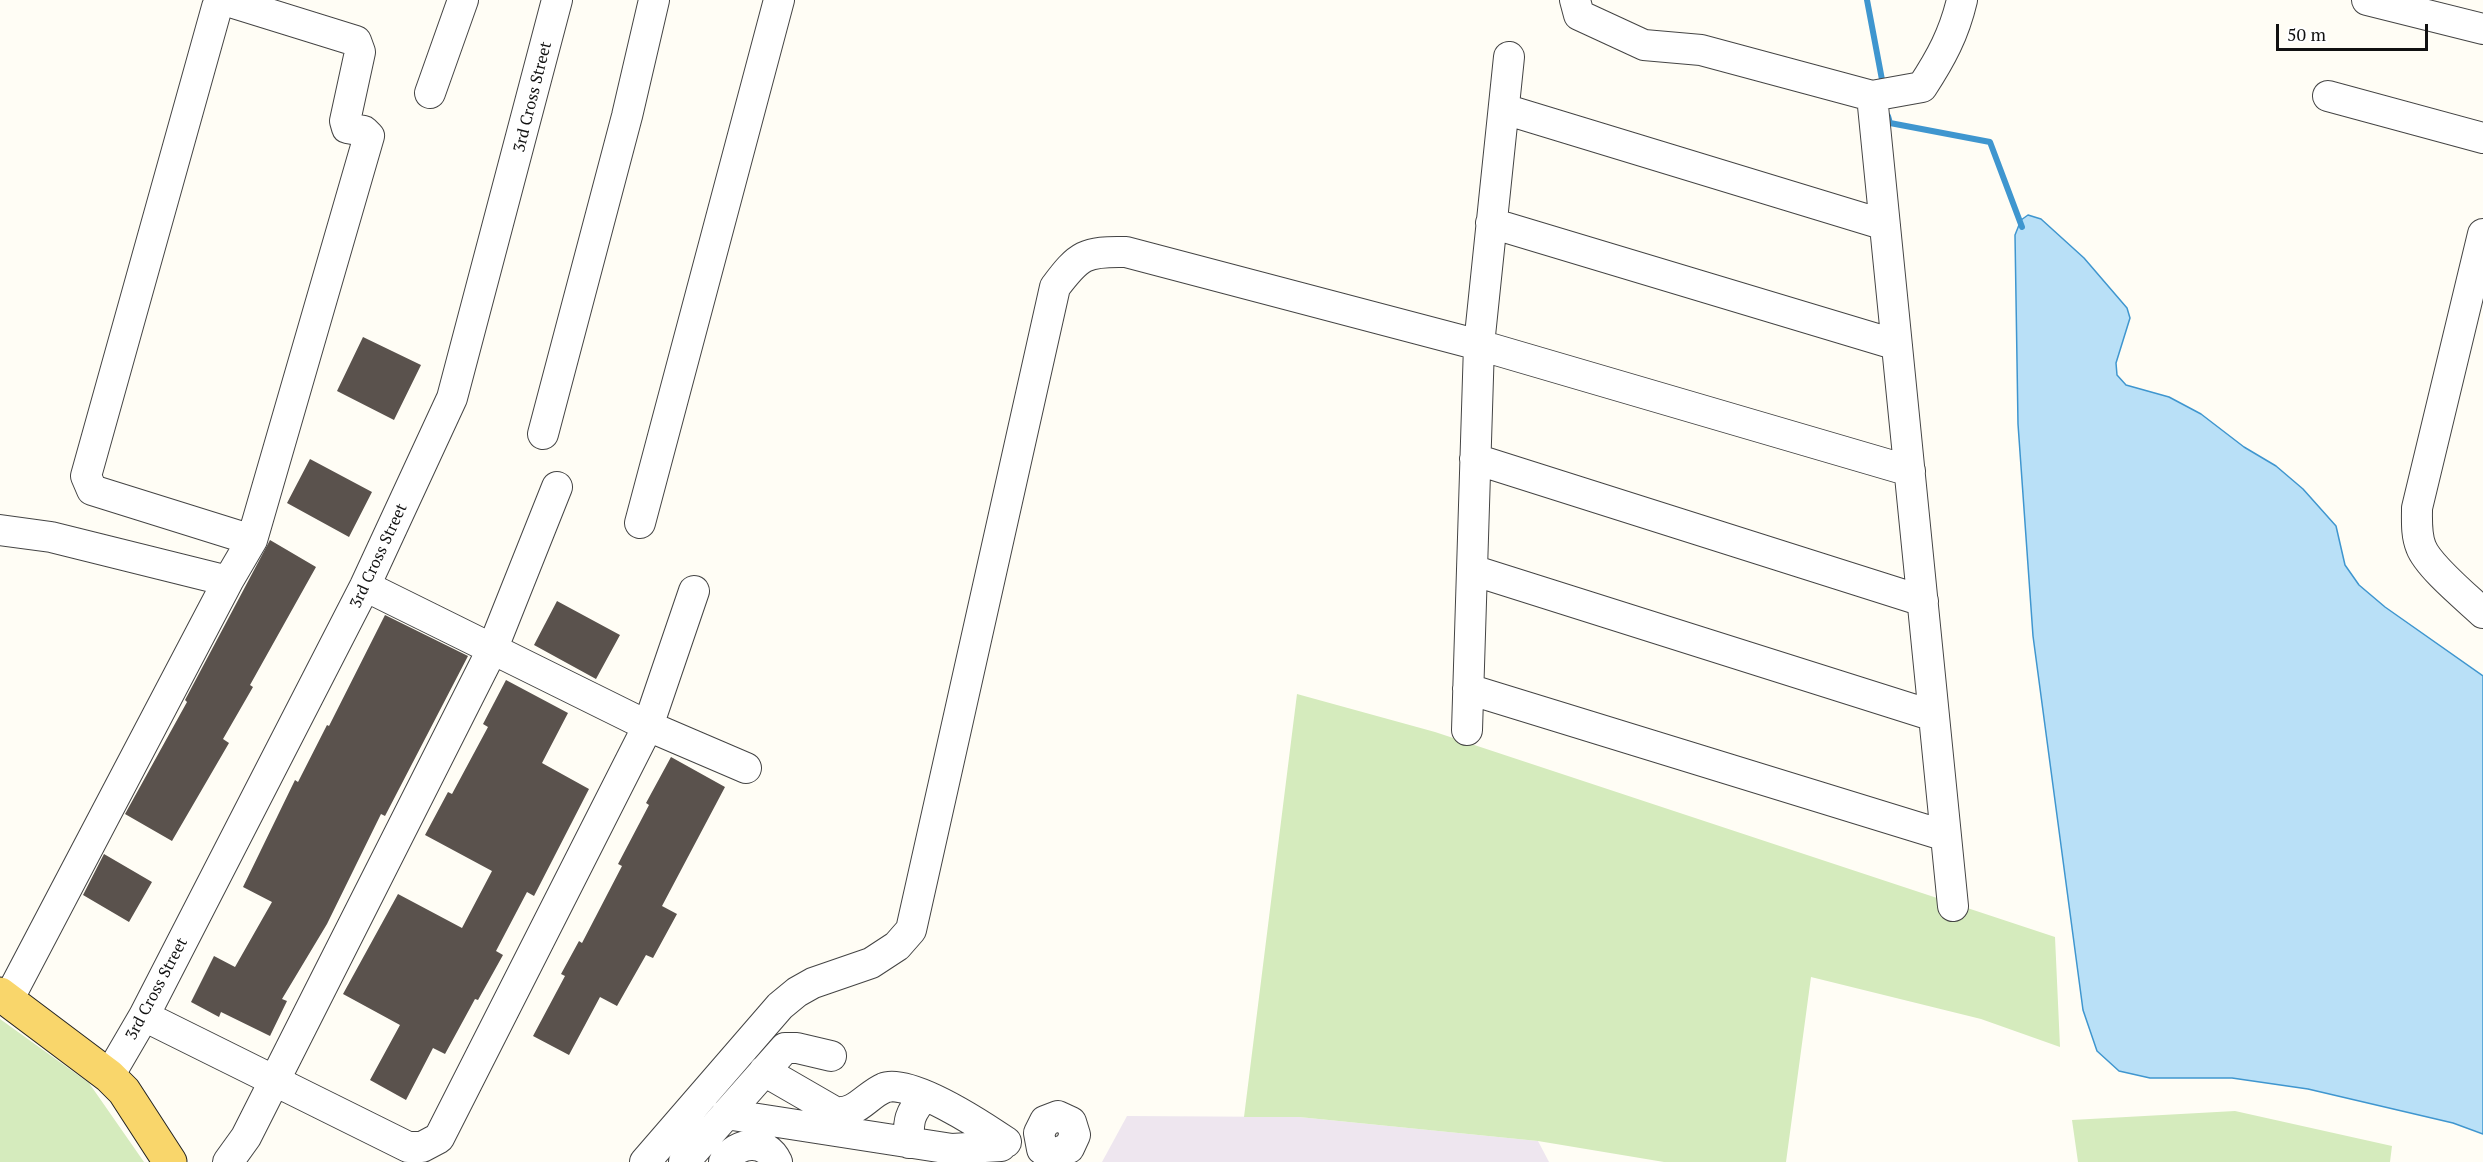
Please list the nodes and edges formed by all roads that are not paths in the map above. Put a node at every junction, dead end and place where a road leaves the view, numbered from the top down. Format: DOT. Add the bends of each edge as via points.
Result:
graph roads {
  1 [pos="463,0"];
  2 [pos="558,0"];
  3 [pos="654,0"];
  4 [pos="779,0"];
  5 [pos="1575,0"];
  6 [pos="1962,0"];
  7 [pos="2367,0"];
  8 [pos="2483,29"];
  9 [pos="1509,57"];
  10 [pos="430,93"];
  11 [pos="1872,96"];
  12 [pos="2328,96"];
  13 [pos="1504,109"];
  14 [pos="2483,138"];
  15 [pos="1491,223"];
  16 [pos="1885,225"];
  17 [pos="2483,234"];
  18 [pos="2470,342"];
  19 [pos="1479,345"];
  20 [pos="1897,345"];
  21 [pos="543,434"];
  22 [pos="1475,459"];
  23 [pos="1910,471"];
  24 [pos="557,487"];
  25 [pos="640,523"];
  26 [pos="0,530"];
  27 [pos="252,540"];
  28 [pos="1472,570"];
  29 [pos="228,581"];
  30 [pos="365,586"];
  31 [pos="694,591"];
  32 [pos="1923,601"];
  33 [pos="2483,613"];
  34 [pos="492,650"];
  35 [pos="1468,689"];
  36 [pos="1934,716"];
  37 [pos="648,726"];
  38 [pos="1467,730"];
  39 [pos="746,768"];
  40 [pos="1946,836"];
  41 [pos="1953,906"];
  42 [pos="4,997"];
  43 [pos="144,1016"];
  44 [pos="831,1056"];
  45 [pos="764,1071"];
  46 [pos="109,1076"];
  47 [pos="274,1081"];
  48 [pos="925,1096"];
  49 [pos="726,1114"];
  50 [pos="909,1143"];
  51 [pos="1003,1150"];
  52 [pos="1041,1155"];
  53 [pos="170,1162"];
  54 [pos="228,1162"];
  55 [pos="645,1162"];
  56 [pos="684,1162"];
  57 [pos="724,1162"];
  58 [pos="777,1162"];
  1 -- 10 [label="street"];
  2 -- 30 [label="street, 3rd Cross Street" via="452,398"];
  3 -- 21 [label="street"];
  4 -- 25 [label="street"];
  5 -- 11 [label="street" via="1579,15 1644,45 1701,50"];
  6 -- 11 [label="street" via="1943,55 1922,87"];
  7 -- 8 [label="street"];
  9 -- 13 [label="street"];
  11 -- 16 [label="street"];
  12 -- 14 [label="street"];
  13 -- 15 [label="street"];
  13 -- 16 [label="street"];
  15 -- 19 [label="street"];
  15 -- 20 [label="street"];
  16 -- 20 [label="street"];
  17 -- 18 [label="street"];
  18 -- 33 [label="street" via="2417,508 2417,529 2428,560"];
  19 -- 22 [label="street"];
  19 -- 23 [label="street"];
  19 -- 55 [label="street" via="1126,252 1100,252 1074,261 1055,287 911,930 897,946 871,963 813,983 780,1006"];
  20 -- 23 [label="street"];
  22 -- 28 [label="street"];
  22 -- 32 [label="street"];
  23 -- 32 [label="street"];
  24 -- 34 [label="street"];
  26 -- 29 [label="street" via="51,537"];
  27 -- 27 [label="street" via="92,490 86,476 217,7 226,1 356,41 360,52 345,121 346,128 364,131 369,136"];
  27 -- 29 [label="street"];
  28 -- 35 [label="street"];
  28 -- 36 [label="street"];
  29 -- 42 [label="street"];
  30 -- 34 [label="street"];
  30 -- 43 [label="street, 3rd Cross Street"];
  31 -- 37 [label="street"];
  32 -- 36 [label="street"];
  34 -- 37 [label="street"];
  34 -- 47 [label="street"];
  35 -- 38 [label="street"];
  35 -- 40 [label="street"];
  36 -- 40 [label="street"];
  37 -- 39 [label="street"];
  37 -- 47 [label="street" via="440,1138 422,1147 408,1147"];
  40 -- 41 [label="street"];
  42 -- 46 [label="main road"];
  43 -- 46 [label="street, 3rd Cross Street"];
  43 -- 47 [label="street"];
  44 -- 45 [label="street" via="784,1048"];
  45 -- 48 [label="street" via="835,1112 852,1111 884,1087 905,1086"];
  45 -- 49 [label="street"];
  46 -- 53 [label="main road" via="124,1091"];
  47 -- 54 [label="street" via="246,1137"];
  48 -- 50 [label="street" via="913,1108 908,1124"];
  48 -- 51 [label="street" via="973,1119"];
  49 -- 50 [label="street"];
  49 -- 56 [label="street"];
  50 -- 51 [label="street"];
  51 -- 52 [label="street" via="1015,1139 1028,1140"];
  57 -- 58 [label="street" via="729,1153 746,1144 761,1146"];
}
